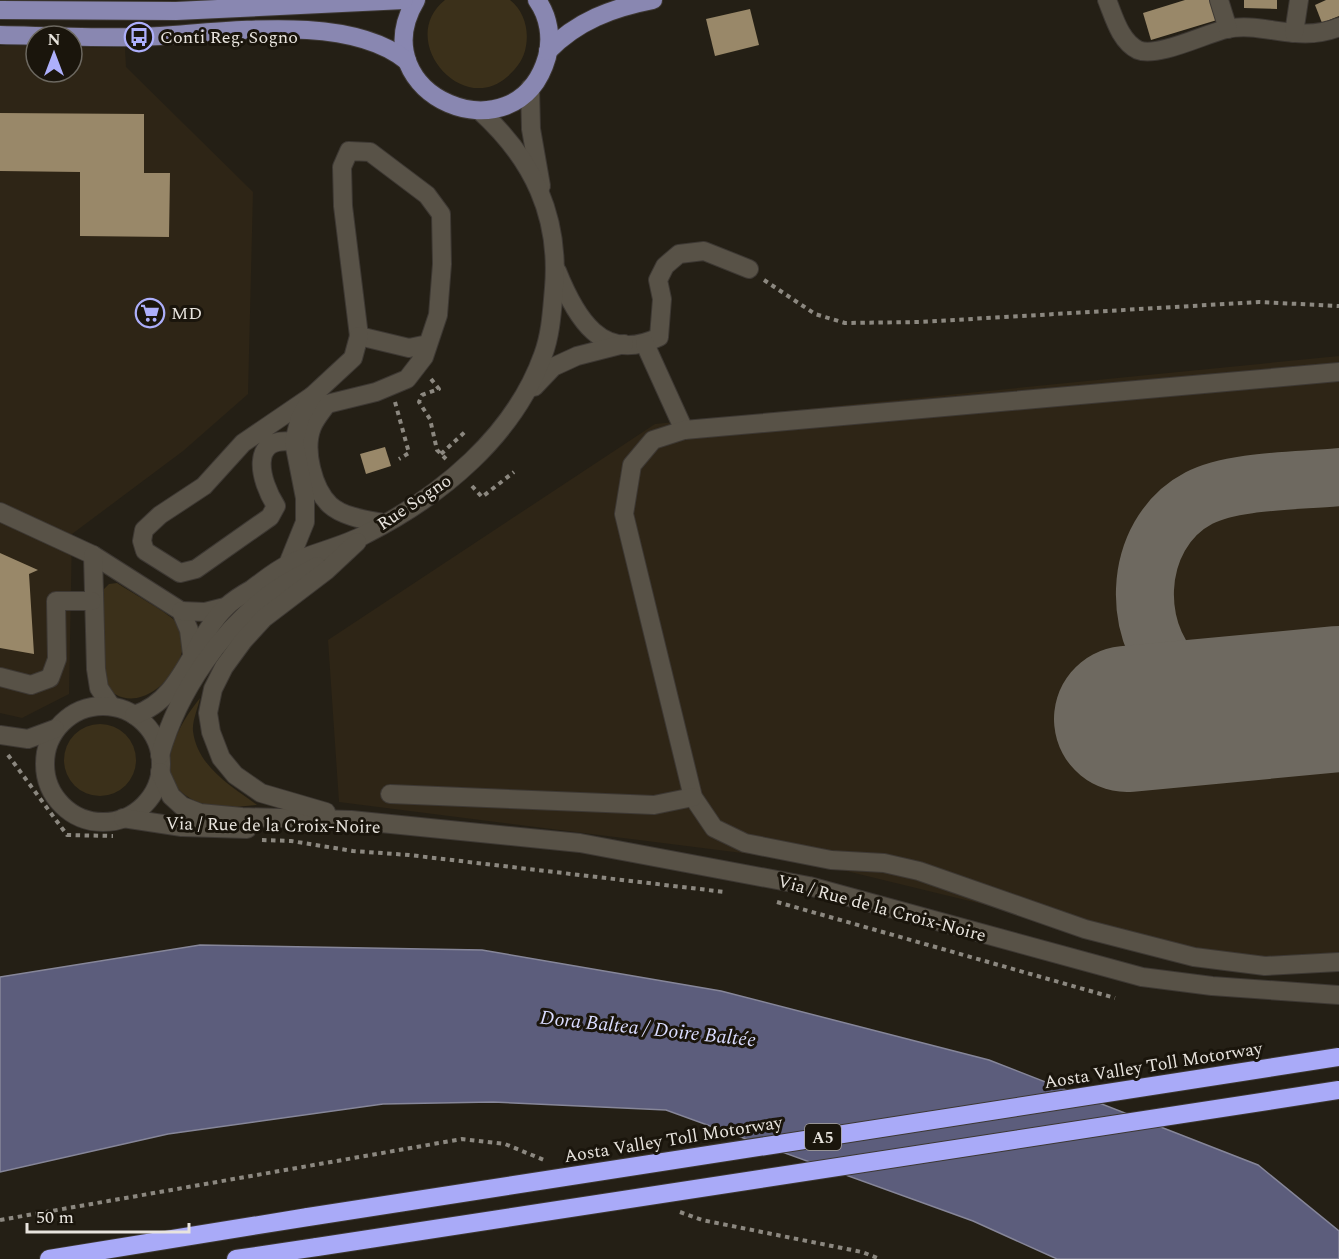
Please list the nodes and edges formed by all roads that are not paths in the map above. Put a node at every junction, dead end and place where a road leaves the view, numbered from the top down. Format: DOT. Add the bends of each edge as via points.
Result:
graph roads {
  1 [pos="404,0"];
  2 [pos="416,0"];
  3 [pos="537,0"];
  4 [pos="653,0"];
  5 [pos="1107,0"];
  6 [pos="1219,0"];
  7 [pos="1299,0"];
  8 [pos="0,10"];
  9 [pos="1339,27"];
  10 [pos="1228,29"];
  11 [pos="1294,33"];
  12 [pos="0,35"];
  13 [pos="548,51"];
  14 [pos="407,61"];
  15 [pos="530,88"];
  16 [pos="480,111"];
  17 [pos="542,196"];
  18 [pos="556,268"];
  19 [pos="749,269"];
  20 [pos="359,336"];
  21 [pos="645,344"];
  22 [pos="428,345"];
  23 [pos="624,345"];
  24 [pos="1339,372"];
  25 [pos="312,396"];
  26 [pos="525,397"];
  27 [pos="684,430"];
  28 [pos="294,442"];
  29 [pos="0,512"];
  30 [pos="383,524"];
  31 [pos="365,535"];
  32 [pos="346,550"];
  33 [pos="93,555"];
  34 [pos="288,564"];
  35 [pos="92,601"];
  36 [pos="225,607"];
  37 [pos="181,611"];
  38 [pos="192,654"];
  39 [pos="0,677"];
  40 [pos="111,706"];
  41 [pos="134,715"];
  42 [pos="56,729"];
  43 [pos="5,736"];
  44 [pos="160,764"];
  45 [pos="44,770"];
  46 [pos="390,794"];
  47 [pos="693,797"];
  48 [pos="123,818"];
  49 [pos="351,820"];
  50 [pos="423,827"];
  51 [pos="1339,962"];
  52 [pos="1339,995"];
  53 [pos="1339,1058"];
  54 [pos="1339,1090"];
  55 [pos="49,1259"];
  56 [pos="236,1259"];
  1 -- 8 [label="main road" via="176,11"];
  2 -- 14 [label="main road" via="404,31"];
  3 -- 13 [label="main road" via="546,18"];
  4 -- 13 [label="main road" via="606,12 585,22 564,34"];
  5 -- 10 [label="street" via="1119,31 1140,51 1158,50"];
  6 -- 10 [label="street"];
  7 -- 11 [label="street"];
  9 -- 11 [label="street" via="1320,34"];
  10 -- 11 [label="street"];
  12 -- 14 [label="main road" via="139,37 313,30 377,42"];
  13 -- 15 [label="main road" via="540,75"];
  14 -- 16 [label="main road" via="433,97 460,109"];
  15 -- 16 [label="main road" via="510,104"];
  15 -- 17 [label="street, Rue Sogno" via="531,129"];
  16 -- 17 [label="street, Rue Sogno" via="506,138"];
  17 -- 18 [label="street, Rue Sogno" via="553,231"];
  18 -- 23 [label="street" via="573,310 583,322 596,334"];
  18 -- 26 [label="street, Rue Sogno" via="544,353"];
  19 -- 21 [label="street" via="704,251 679,254 665,266 658,280 662,299 659,337"];
  20 -- 22 [label="street" via="409,348"];
  20 -- 22 [label="street" via="342,167 349,152 370,152 427,195 441,214 438,315"];
  20 -- 25 [label="street" via="353,358"];
  21 -- 23 [label="street"];
  21 -- 27 [label="street"];
  22 -- 30 [label="street" via="407,379 327,404 312,427 307,454 315,479 331,506"];
  23 -- 26 [label="street" via="577,356 553,367"];
  24 -- 27 [label="street"];
  25 -- 28 [label="street" via="300,418"];
  25 -- 28 [label="street" via="243,443 204,486 152,522 144,530 142,541 146,551 180,573 196,569 270,517 276,506 265,489 260,462 276,442"];
  26 -- 30 [label="street, Rue Sogno" via="459,471"];
  27 -- 47 [label="street" via="653,440 632,465 624,514"];
  28 -- 34 [label="street" via="305,498 305,522"];
  29 -- 33 [label="street"];
  30 -- 31 [label="street, Rue Sogno"];
  31 -- 32 [label="street"];
  31 -- 34 [label="street, Rue Sogno"];
  32 -- 44 [label="street" via="277,588 230,631 188,690 169,725"];
  32 -- 49 [label="street" via="327,570 264,618 243,641 213,689 208,712 221,758 235,775 261,793"];
  33 -- 35 [label="street"];
  33 -- 37 [label="street"];
  34 -- 36 [label="street, Rue Sogno"];
  35 -- 39 [label="street" via="57,601 57,659 50,678 32,685"];
  35 -- 40 [label="street" via="99,688"];
  36 -- 37 [label="street" via="205,612"];
  36 -- 38 [label="street, Rue Sogno"];
  37 -- 38 [label="street" via="189,630"];
  38 -- 41 [label="street, Rue Sogno" via="166,696 150,710"];
  40 -- 41 [label="street"];
  40 -- 42 [label="street" via="74,712"];
  41 -- 44 [label="street" via="152,732"];
  42 -- 43 [label="street" via="34,738"];
  42 -- 45 [label="street"];
  43 -- 45 [label="street" via="35,755"];
  44 -- 48 [label="street" via="148,800"];
  44 -- 49 [label="street, Via / Rue de la Croix-Noire" via="171,796 182,806 200,813"];
  45 -- 48 [label="street" via="58,802 72,813 106,822"];
  46 -- 47 [label="street" via="654,805"];
  47 -- 51 [label="street" via="714,828 745,843 831,860 884,863 919,871 1085,929 1194,957 1265,966"];
  48 -- 50 [label="street, Via / Rue de la Croix-Noire" via="206,828"];
  49 -- 50 [label="street, Via / Rue de la Croix-Noire"];
  50 -- 52 [label="street, Via / Rue de la Croix-Noire" via="580,843 809,886 1142,977"];
  53 -- 55 [label="highway, Aosta Valley Toll Motorway / A5, bridge"];
  54 -- 56 [label="highway, A5, bridge"];
}
